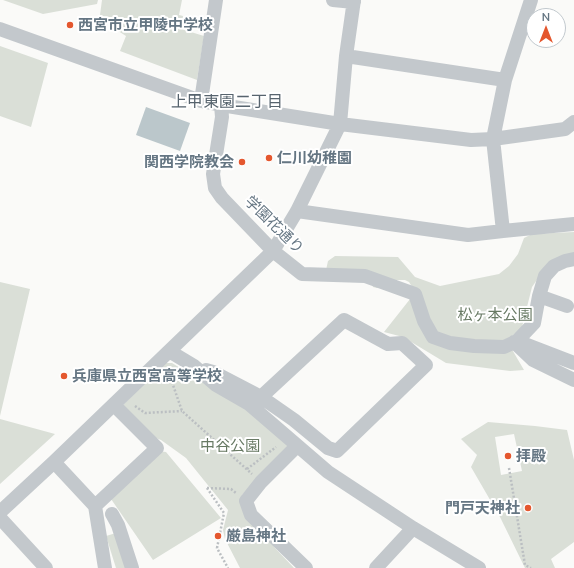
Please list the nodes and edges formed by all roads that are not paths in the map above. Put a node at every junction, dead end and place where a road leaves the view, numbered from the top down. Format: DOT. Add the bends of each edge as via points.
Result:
graph roads {
  1 [pos="216,0"];
  2 [pos="333,0"];
  3 [pos="531,0"];
  4 [pos="354,1"];
  5 [pos="0,29"];
  6 [pos="346,56"];
  7 [pos="505,80"];
  8 [pos="201,100"];
  9 [pos="221,105"];
  10 [pos="574,122"];
  11 [pos="340,124"];
  12 [pos="493,139"];
  13 [pos="297,211"];
  14 [pos="574,224"];
  15 [pos="503,231"];
  16 [pos="273,251"];
  17 [pos="574,259"];
  18 [pos="540,296"];
  19 [pos="567,306"];
  20 [pos="515,341"];
  21 [pos="169,351"];
  22 [pos="574,363"];
  23 [pos="194,366"];
  24 [pos="574,380"];
  25 [pos="261,397"];
  26 [pos="114,405"];
  27 [pos="293,442"];
  28 [pos="54,462"];
  29 [pos="95,506"];
  30 [pos="0,512"];
  31 [pos="112,514"];
  32 [pos="0,518"];
  33 [pos="413,528"];
  34 [pos="46,568"];
  35 [pos="105,568"];
  36 [pos="132,568"];
  37 [pos="306,568"];
  38 [pos="376,568"];
  39 [pos="479,568"];
  1 -- 8 [label="street"];
  2 -- 4 [label="street"];
  3 -- 7 [label="street"];
  4 -- 6 [label="street"];
  5 -- 8 [label="street"];
  6 -- 7 [label="street"];
  6 -- 11 [label="street"];
  7 -- 12 [label="street"];
  8 -- 9 [label="street"];
  9 -- 11 [label="street"];
  9 -- 16 [label="street, 学園花通り" via="222,117 213,174 215,188"];
  10 -- 12 [label="street" via="565,129"];
  11 -- 12 [label="street" via="471,140"];
  11 -- 13 [label="street"];
  12 -- 15 [label="street"];
  13 -- 15 [label="street" via="468,235"];
  13 -- 16 [label="street"];
  14 -- 15 [label="street"];
  16 -- 20 [label="street, 学園花通り" via="302,274 365,276 415,294 424,321 433,337 450,343 474,346 504,347"];
  16 -- 21 [label="street"];
  17 -- 18 [label="street" via="554,266 545,276"];
  18 -- 19 [label="street"];
  18 -- 20 [label="street" via="534,323"];
  20 -- 22 [label="street"];
  20 -- 24 [label="street" via="533,360"];
  21 -- 23 [label="street"];
  21 -- 26 [label="street"];
  23 -- 25 [label="street" via="212,372"];
  23 -- 27 [label="street" via="216,385 249,404"];
  25 -- 25 [label="street" via="344,320 388,344 402,343 426,365 337,451 328,448"];
  26 -- 28 [label="street"];
  26 -- 29 [label="street" via="157,448"];
  27 -- 33 [label="street" via="328,472"];
  27 -- 37 [label="street" via="246,501 251,515"];
  28 -- 29 [label="street"];
  28 -- 30 [label="street"];
  29 -- 35 [label="street"];
  31 -- 36 [label="street"];
  32 -- 34 [label="street"];
  33 -- 38 [label="street"];
  33 -- 39 [label="street"];
}
